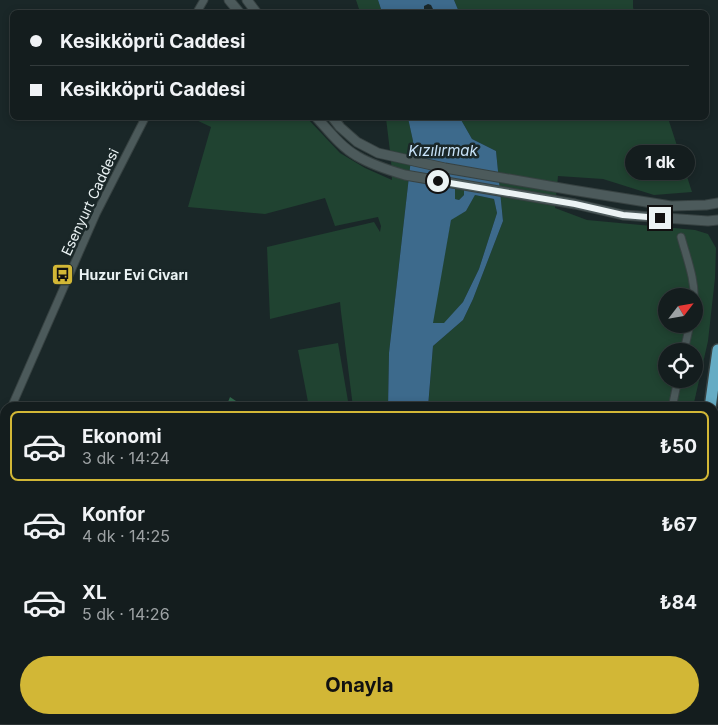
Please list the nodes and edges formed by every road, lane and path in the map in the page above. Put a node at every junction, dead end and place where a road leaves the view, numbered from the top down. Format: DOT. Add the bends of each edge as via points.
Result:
graph roads {
  1 [pos="229,0"];
  2 [pos="237,10"];
  3 [pos="144,120"];
  4 [pos="319,120"];
  5 [pos="335,120"];
  6 [pos="718,201"];
  7 [pos="718,220"];
  8 [pos="708,221"];
  9 [pos="718,225"];
  10 [pos="681,237"];
  11 [pos="694,288"];
  12 [pos="717,354"];
  13 [pos="676,388"];
  14 [pos="14,402"];
  15 [pos="673,402"];
  16 [pos="705,402"];
  17 [pos="711,402"];
  1 -- 2 [label="street"];
  3 -- 14 [label="street, Esenyurt Caddesi" via="96,214"];
  4 -- 8 [label="street" via="356,156 405,175 623,215"];
  5 -- 6 [label="street" via="357,142 378,153 445,168 672,206 708,205"];
  7 -- 8 [label="street"];
  8 -- 9 [label="street"];
  10 -- 11 [label="street"];
  12 -- 16 [label="street"];
  12 -- 17 [label="highway"];
  13 -- 15 [label="street"];
}
